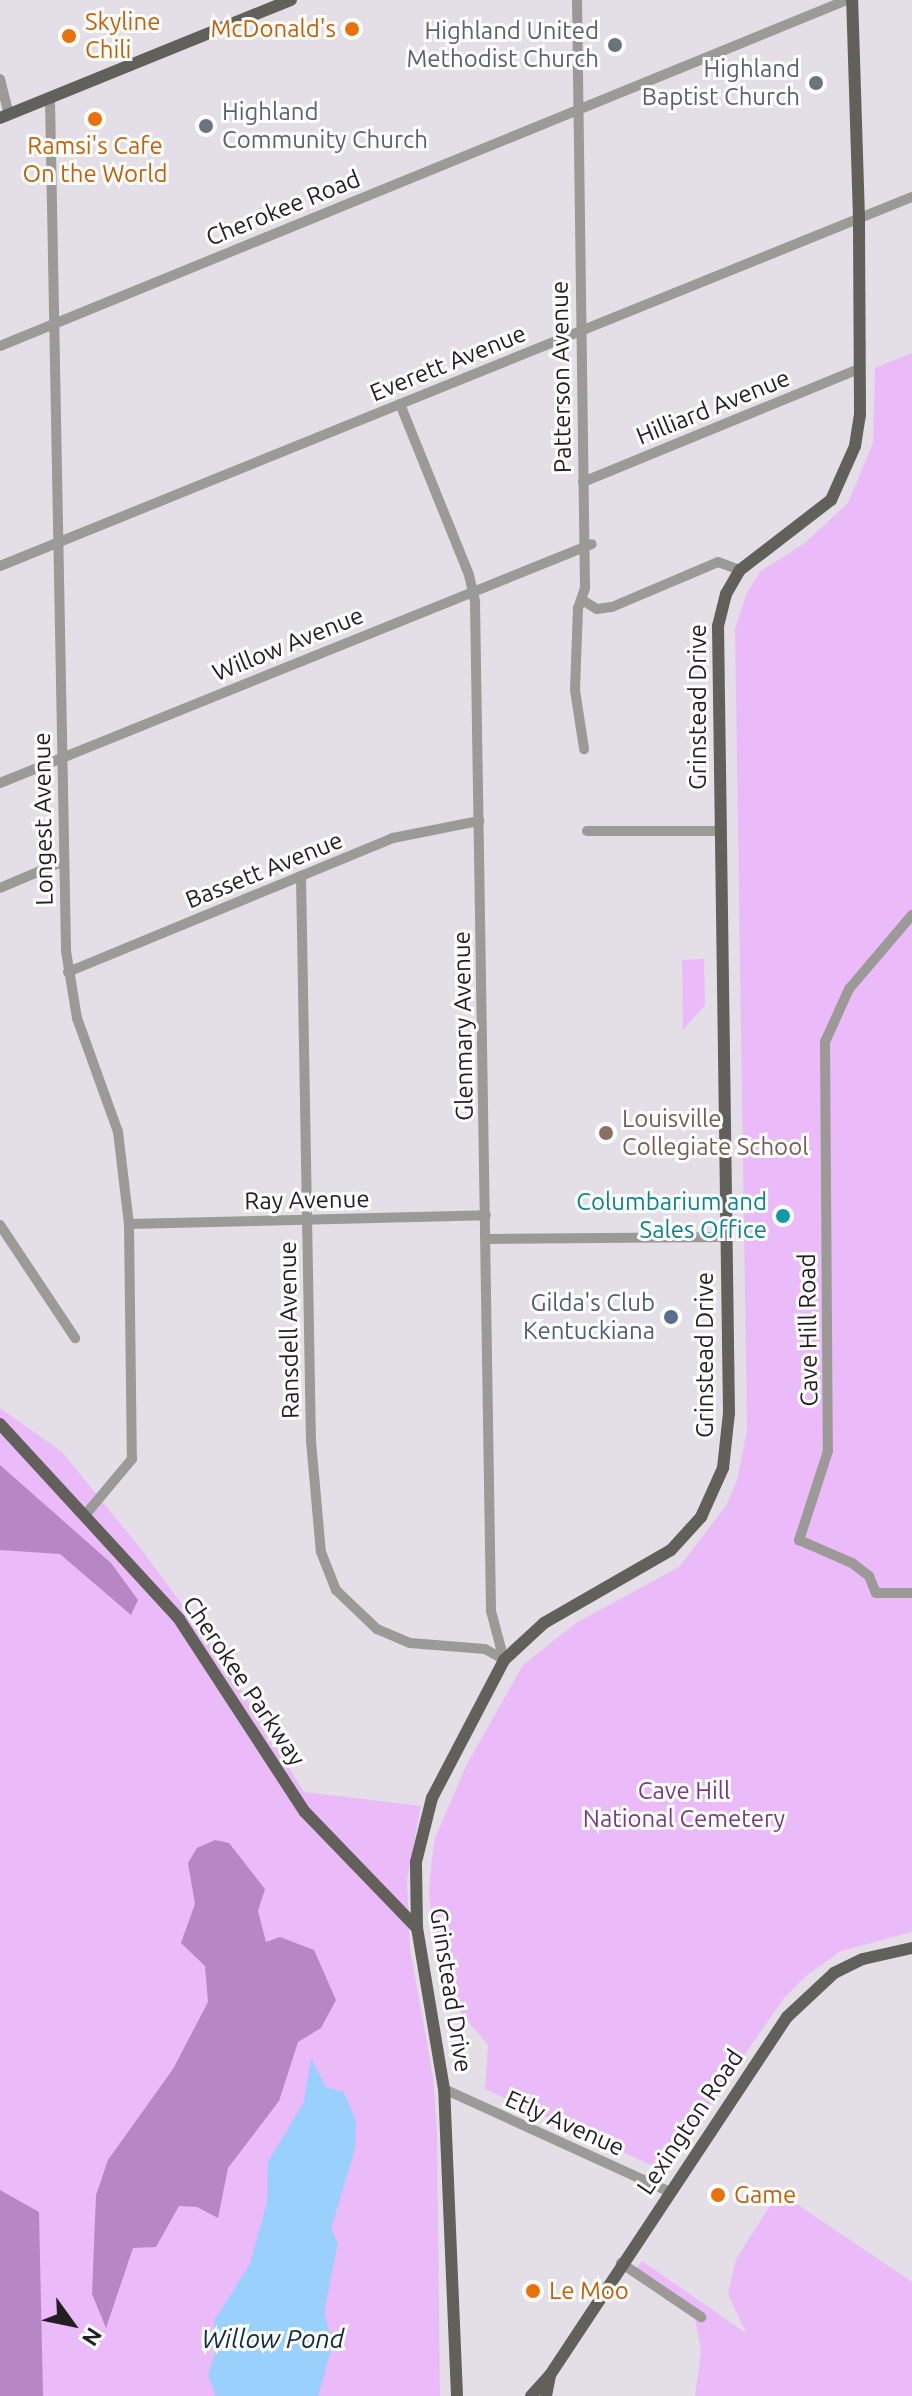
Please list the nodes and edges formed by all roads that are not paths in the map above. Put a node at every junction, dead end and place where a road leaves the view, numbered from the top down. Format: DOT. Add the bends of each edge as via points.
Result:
graph roads {
  1 [pos="291,0"];
  2 [pos="577,0"];
  3 [pos="850,0"];
  4 [pos="0,79"];
  5 [pos="50,99"];
  6 [pos="578,109"];
  7 [pos="4,117"];
  8 [pos="912,197"];
  9 [pos="859,218"];
  10 [pos="56,322"];
  11 [pos="580,331"];
  12 [pos="0,346"];
  13 [pos="858,369"];
  14 [pos="400,404"];
  15 [pos="583,482"];
  16 [pos="58,541"];
  17 [pos="588,546"];
  18 [pos="0,566"];
  19 [pos="740,570"];
  20 [pos="473,592"];
  21 [pos="584,601"];
  22 [pos="584,749"];
  23 [pos="62,758"];
  24 [pos="0,783"];
  25 [pos="479,821"];
  26 [pos="587,831"];
  27 [pos="719,831"];
  28 [pos="64,861"];
  29 [pos="301,876"];
  30 [pos="0,888"];
  31 [pos="912,915"];
  32 [pos="68,972"];
  33 [pos="486,1215"];
  34 [pos="308,1221"];
  35 [pos="129,1224"];
  36 [pos="0,1225"];
  37 [pos="726,1237"];
  38 [pos="487,1239"];
  39 [pos="75,1338"];
  40 [pos="0,1424"];
  41 [pos="86,1514"];
  42 [pos="912,1593"];
  43 [pos="504,1660"];
  44 [pos="417,1928"];
  45 [pos="912,1948"];
  46 [pos="444,2089"];
  47 [pos="670,2192"];
  48 [pos="621,2263"];
  49 [pos="701,2317"];
  50 [pos="550,2375"];
  51 [pos="457,2396"];
  52 [pos="531,2396"];
  53 [pos="546,2396"];
  1 -- 5 [label="main road"];
  2 -- 6 [label="street, Patterson Avenue"];
  3 -- 6 [label="street, Cherokee Road"];
  3 -- 9 [label="main road, Grinstead Drive"];
  4 -- 7 [label="street"];
  5 -- 7 [label="main road"];
  5 -- 10 [label="street, Longest Avenue"];
  6 -- 10 [label="street, Cherokee Road"];
  6 -- 11 [label="street, Patterson Avenue"];
  8 -- 9 [label="street, Everett Avenue"];
  9 -- 11 [label="street, Everett Avenue"];
  9 -- 13 [label="main road, Grinstead Drive"];
  10 -- 12 [label="street, Cherokee Road"];
  10 -- 16 [label="street, Longest Avenue"];
  11 -- 14 [label="street, Everett Avenue"];
  11 -- 15 [label="street, Patterson Avenue"];
  13 -- 15 [label="street, Hilliard Avenue"];
  13 -- 19 [label="main road, Grinstead Drive" via="859,429 839,488 816,515 768,544"];
  14 -- 16 [label="street, Everett Avenue"];
  14 -- 20 [label="street, Glenmary Avenue"];
  15 -- 17 [label="street, Patterson Avenue"];
  16 -- 18 [label="street, Everett Avenue"];
  16 -- 23 [label="street, Longest Avenue"];
  17 -- 20 [label="street, Willow Avenue"];
  17 -- 21 [label="street, Patterson Avenue"];
  19 -- 21 [label="street" via="718,562 612,607 597,609"];
  19 -- 27 [label="main road, Grinstead Drive" via="726,594 718,626"];
  20 -- 23 [label="street, Willow Avenue"];
  20 -- 25 [label="street, Glenmary Avenue"];
  21 -- 22 [label="street, Patterson Avenue" via="578,608 575,690"];
  23 -- 24 [label="street, Willow Avenue"];
  23 -- 28 [label="street, Longest Avenue"];
  25 -- 29 [label="street, Bassett Avenue" via="416,830"];
  25 -- 33 [label="street, Glenmary Avenue"];
  26 -- 27 [label="street"];
  27 -- 37 [label="main road, Grinstead Drive"];
  28 -- 30 [label="street"];
  28 -- 32 [label="street, Longest Avenue"];
  29 -- 32 [label="street, Bassett Avenue"];
  29 -- 34 [label="street, Ransdell Avenue"];
  31 -- 42 [label="street, Cave Hill Road" via="849,989 825,1042 828,1436 815,1502 799,1540 852,1563 869,1576 876,1593"];
  32 -- 35 [label="street, Longest Avenue" via="82,1035 118,1132"];
  33 -- 34 [label="street, Ray Avenue"];
  33 -- 38 [label="street, Glenmary Avenue"];
  34 -- 35 [label="street, Ray Avenue"];
  34 -- 43 [label="street, Ransdell Avenue" via="313,1507 330,1578 355,1612 388,1635 433,1647 485,1649"];
  35 -- 41 [label="street, Longest Avenue" via="132,1459"];
  36 -- 39 [label="street"];
  37 -- 38 [label="street"];
  37 -- 43 [label="main road, Grinstead Drive" via="728,1436 709,1504 660,1559 544,1623"];
  38 -- 43 [label="street, Glenmary Avenue" via="491,1611"];
  40 -- 41 [label="main road, Cherokee Parkway"];
  41 -- 44 [label="main road, Cherokee Parkway" via="197,1643 305,1812"];
  43 -- 44 [label="main road, Grinstead Drive" via="475,1709 424,1824 415,1876"];
  44 -- 46 [label="main road, Grinstead Drive"];
  45 -- 47 [label="main road, Lexington Road" via="855,1962 805,1995"];
  46 -- 47 [label="street, Etly Avenue"];
  46 -- 51 [label="main road, Grinstead Drive"];
  47 -- 48 [label="main road, Lexington Road"];
  48 -- 49 [label="street"];
  48 -- 50 [label="main road, Lexington Road"];
  50 -- 52 [label="main road, Lexington Road"];
  50 -- 53 [label="main road, Lexington Road"];
}
